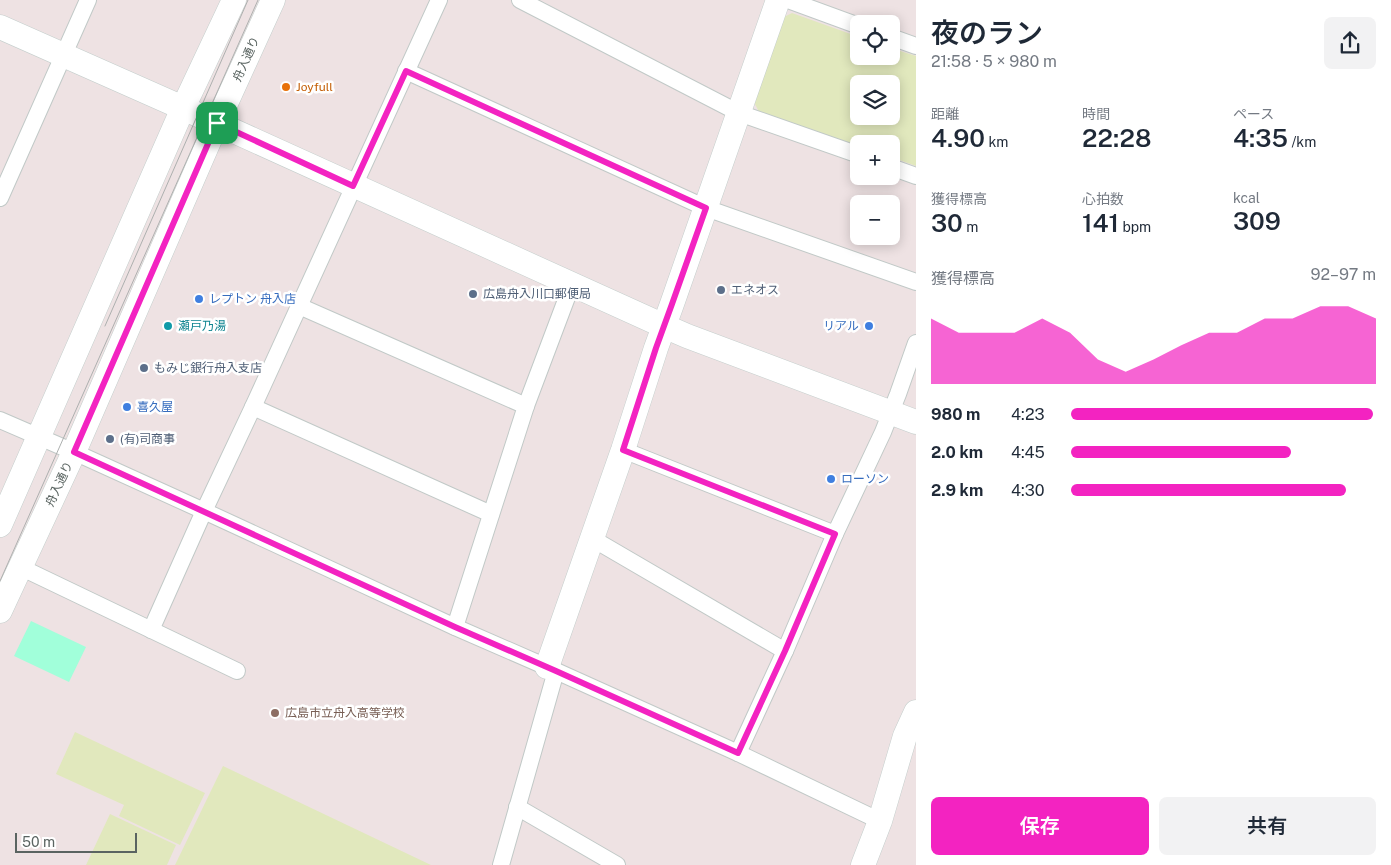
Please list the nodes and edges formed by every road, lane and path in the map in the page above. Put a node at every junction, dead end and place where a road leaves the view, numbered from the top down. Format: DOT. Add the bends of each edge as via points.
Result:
graph roads {
  1 [pos="88,0"];
  2 [pos="234,0"];
  3 [pos="273,0"];
  4 [pos="438,0"];
  5 [pos="520,0"];
  6 [pos="778,0"];
  7 [pos="788,0"];
  8 [pos="850,23"];
  9 [pos="0,27"];
  10 [pos="900,41"];
  11 [pos="916,46"];
  12 [pos="63,54"];
  13 [pos="406,71"];
  14 [pos="183,108"];
  15 [pos="738,113"];
  16 [pos="217,123"];
  17 [pos="850,152"];
  18 [pos="900,170"];
  19 [pos="5,172"];
  20 [pos="916,176"];
  21 [pos="353,186"];
  22 [pos="0,198"];
  23 [pos="706,208"];
  24 [pos="916,282"];
  25 [pos="572,284"];
  26 [pos="299,306"];
  27 [pos="664,326"];
  28 [pos="916,343"];
  29 [pos="526,406"];
  30 [pos="253,407"];
  31 [pos="890,412"];
  32 [pos="0,420"];
  33 [pos="916,422"];
  34 [pos="38,436"];
  35 [pos="623,450"];
  36 [pos="74,452"];
  37 [pos="204,510"];
  38 [pos="491,514"];
  39 [pos="0,525"];
  40 [pos="835,534"];
  41 [pos="593,539"];
  42 [pos="20,567"];
  43 [pos="0,611"];
  44 [pos="455,627"];
  45 [pos="151,630"];
  46 [pos="785,651"];
  47 [pos="552,669"];
  48 [pos="237,671"];
  49 [pos="916,712"];
  50 [pos="738,753"];
  51 [pos="517,807"];
  52 [pos="880,821"];
  53 [pos="501,865"];
  54 [pos="617,865"];
  55 [pos="863,865"];
  1 -- 12 [label="street"];
  2 -- 14 [label="street"];
  3 -- 16 [label="street, 舟入通り"];
  4 -- 13 [label="street"];
  5 -- 15 [label="street"];
  6 -- 15 [label="street"];
  7 -- 8 [label="street"];
  9 -- 12 [label="street"];
  10 -- 11 [label="street"];
  12 -- 14 [label="street"];
  12 -- 19 [label="street"];
  13 -- 21 [label="street"];
  13 -- 23 [label="street"];
  14 -- 16 [label="street"];
  14 -- 34 [label="street"];
  15 -- 17 [label="street"];
  15 -- 23 [label="street"];
  16 -- 21 [label="street"];
  16 -- 36 [label="street, 舟入通り"];
  18 -- 20 [label="street"];
  19 -- 22 [label="street"];
  21 -- 25 [label="street"];
  21 -- 26 [label="street"];
  23 -- 24 [label="street"];
  23 -- 27 [label="street"];
  25 -- 27 [label="street"];
  25 -- 29 [label="street"];
  26 -- 29 [label="street"];
  26 -- 30 [label="street"];
  27 -- 31 [label="street"];
  27 -- 35 [label="street"];
  28 -- 31 [label="street"];
  29 -- 38 [label="street"];
  30 -- 37 [label="street"];
  30 -- 38 [label="street"];
  31 -- 33 [label="street"];
  31 -- 40 [label="street"];
  32 -- 34 [label="street"];
  34 -- 36 [label="street"];
  34 -- 39 [label="street"];
  35 -- 40 [label="street"];
  35 -- 41 [label="street"];
  36 -- 37 [label="street"];
  36 -- 42 [label="street, 舟入通り"];
  37 -- 44 [label="street"];
  37 -- 45 [label="street"];
  38 -- 44 [label="street"];
  40 -- 46 [label="street"];
  41 -- 46 [label="street"];
  41 -- 47 [label="street"];
  42 -- 43 [label="street, 舟入通り"];
  42 -- 45 [label="street"];
  44 -- 47 [label="street"];
  45 -- 48 [label="street"];
  46 -- 50 [label="street"];
  47 -- 50 [label="street"];
  47 -- 51 [label="street"];
  49 -- 52 [label="street" via="905,736"];
  50 -- 52 [label="street"];
  51 -- 53 [label="street"];
  51 -- 54 [label="street"];
  52 -- 55 [label="street"];
}
